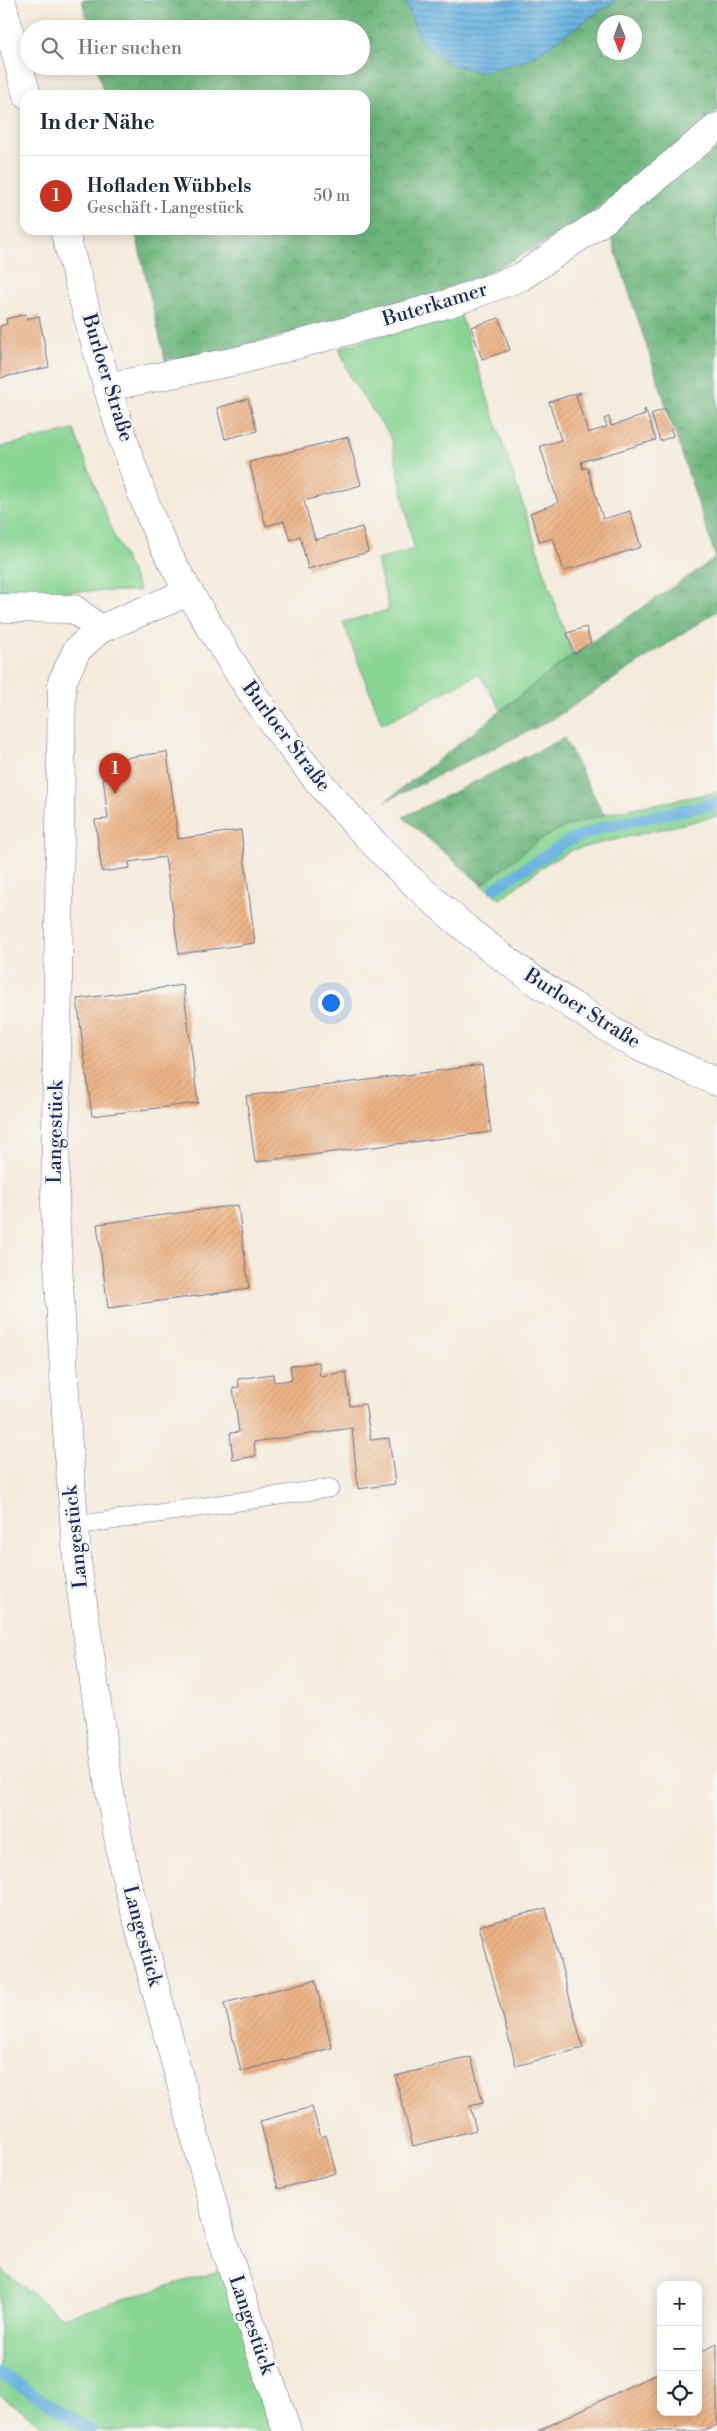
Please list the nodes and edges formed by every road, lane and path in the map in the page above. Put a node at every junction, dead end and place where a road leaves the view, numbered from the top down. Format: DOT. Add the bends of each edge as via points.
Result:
graph roads {
  1 [pos="1,0"];
  2 [pos="20,69"];
  3 [pos="22,75"];
  4 [pos="26,90"];
  5 [pos="717,127"];
  6 [pos="65,235"];
  7 [pos="107,387"];
  8 [pos="189,592"];
  9 [pos="0,608"];
  10 [pos="100,629"];
  11 [pos="717,1082"];
  12 [pos="330,1488"];
  13 [pos="73,1526"];
  14 [pos="287,2431"];
  1 -- 2 [label="street"];
  3 -- 4 [label="street"];
  5 -- 7 [label="street, Buterkamer" via="604,220 521,277 447,304 241,360"];
  6 -- 7 [label="street, Burloer Straße"];
  7 -- 8 [label="street, Burloer Straße" via="151,517"];
  8 -- 10 [label="street, Langestück"];
  8 -- 11 [label="street, Burloer Straße" via="251,695 312,776 388,859 468,932 547,990 638,1046"];
  9 -- 10 [label="street" via="74,609"];
  10 -- 13 [label="street, Langestück" via="77,650 62,682 55,1205"];
  12 -- 13 [label="lane"];
  13 -- 14 [label="street, Langestück" via="109,1787 124,1870 222,2238"];
}
